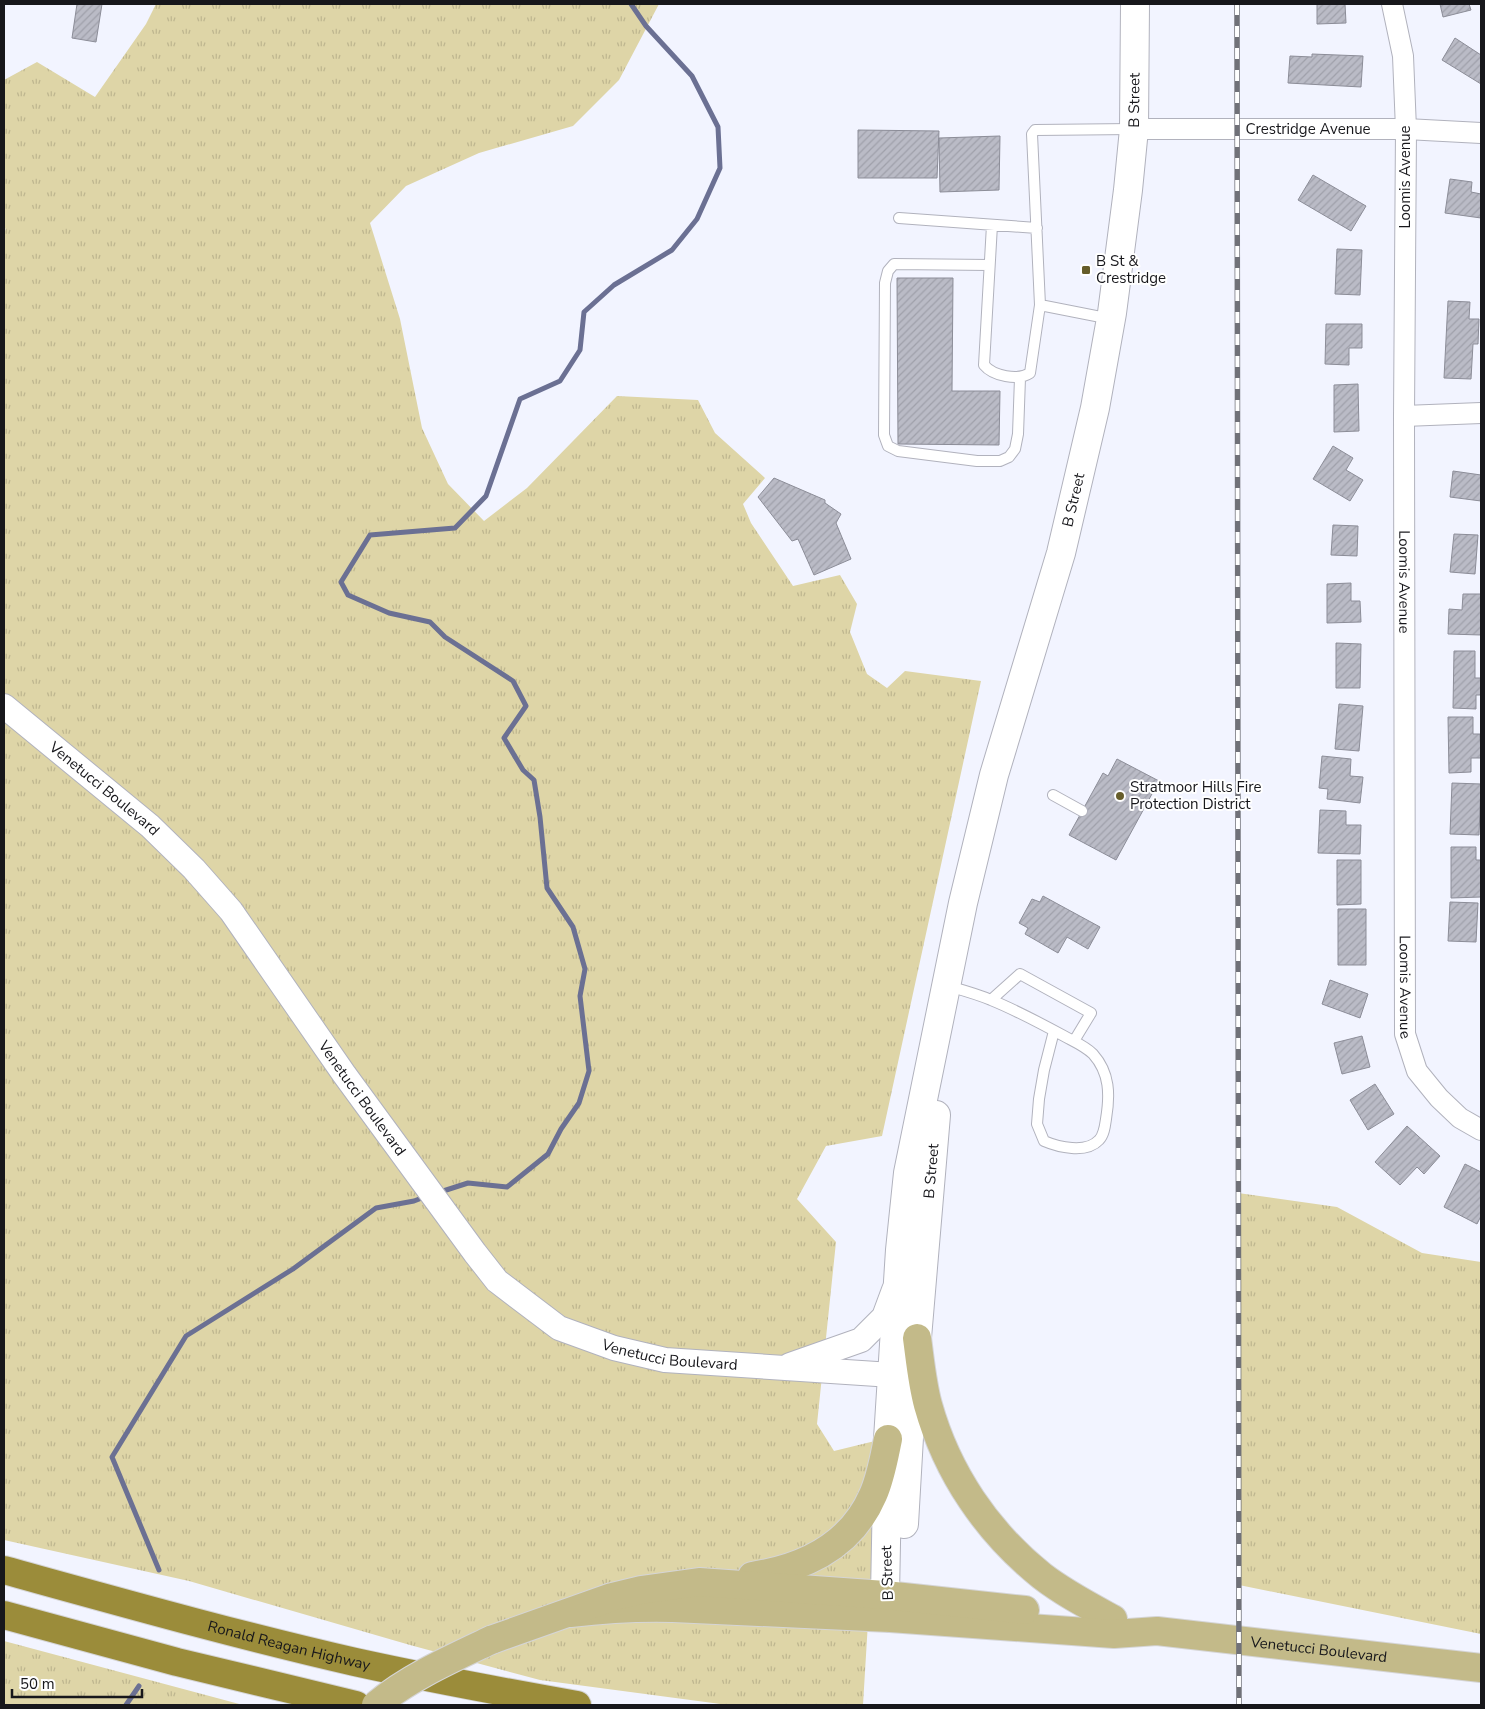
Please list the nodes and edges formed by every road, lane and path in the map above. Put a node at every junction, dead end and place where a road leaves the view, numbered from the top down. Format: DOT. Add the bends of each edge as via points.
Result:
graph roads {
  1 [pos="1135,4"];
  2 [pos="1392,4"];
  3 [pos="1134,128"];
  4 [pos="1406,129"];
  5 [pos="1481,133"];
  6 [pos="898,218"];
  7 [pos="992,225"];
  8 [pos="1037,228"];
  9 [pos="989,266"];
  10 [pos="1040,305"];
  11 [pos="1111,319"];
  12 [pos="1020,378"];
  13 [pos="1481,413"];
  14 [pos="1404,416"];
  15 [pos="4,706"];
  16 [pos="1053,796"];
  17 [pos="1082,811"];
  18 [pos="947,986"];
  19 [pos="991,1000"];
  20 [pos="1054,1030"];
  21 [pos="1074,1041"];
  22 [pos="1481,1130"];
  23 [pos="898,1279"];
  24 [pos="917,1338"];
  25 [pos="784,1368"];
  26 [pos="892,1375"];
  27 [pos="888,1439"];
  28 [pos="4,1570"];
  29 [pos="699,1582"];
  30 [pos="892,1603"];
  31 [pos="570,1613"];
  32 [pos="4,1616"];
  33 [pos="1113,1619"];
  34 [pos="1157,1631"];
  35 [pos="1481,1668"];
  36 [pos="356,1705"];
  37 [pos="376,1705"];
  38 [pos="577,1705"];
  1 -- 3 [label="main road, B Street"];
  2 -- 4 [label="street, Loomis Avenue" via="1403,56"];
  3 -- 4 [label="street, Crestridge Avenue"];
  3 -- 8 [label="lane" via="1035,130 1032,134"];
  3 -- 11 [label="main road, B Street"];
  4 -- 5 [label="street, Crestridge Avenue"];
  4 -- 14 [label="street, Loomis Avenue"];
  6 -- 7 [label="lane"];
  7 -- 8 [label="lane"];
  7 -- 9 [label="lane"];
  8 -- 10 [label="lane"];
  9 -- 12 [label="lane" via="984,365 993,372"];
  9 -- 12 [label="lane" via="894,264 888,271 884,310 884,435 888,446 898,451 977,461 1000,461 1009,457 1015,449 1018,434"];
  10 -- 11 [label="lane"];
  10 -- 12 [label="lane" via="1030,373"];
  11 -- 18 [label="main road, B Street" via="1073,509 994,775"];
  13 -- 14 [label="street"];
  14 -- 22 [label="street, Loomis Avenue" via="1405,1034 1417,1071 1460,1118"];
  15 -- 25 [label="street, Venetucci Boulevard" via="150,826 194,868 231,911 344,1074 497,1281 559,1328 614,1348 665,1360"];
  16 -- 17 [label="lane"];
  18 -- 19 [label="lane"];
  18 -- 23 [label="main road, B Street" via="908,1173"];
  18 -- 24 [label="main road, B Street"];
  19 -- 20 [label="lane"];
  19 -- 21 [label="lane" via="1020,974 1091,1013"];
  20 -- 21 [label="lane"];
  20 -- 21 [label="lane" via="1044,1070 1037,1124 1044,1140 1055,1145 1090,1146 1104,1131 1109,1092 1104,1071 1094,1055"];
  23 -- 25 [label="street, Venetucci Boulevard" via="884,1317 861,1340"];
  23 -- 26 [label="main road, B Street"];
  24 -- 30 [label="main road, B Street"];
  24 -- 33 [label="main road" via="923,1381 936,1431 973,1503 1006,1543 1042,1576"];
  25 -- 26 [label="street, Venetucci Boulevard"];
  26 -- 27 [label="main road, B Street"];
  27 -- 29 [label="main road" via="879,1478 866,1509 831,1549 812,1560 773,1573"];
  27 -- 30 [label="main road, B Street"];
  28 -- 38 [label="highway, Ronald Reagan Highway" via="346,1660"];
  29 -- 30 [label="main road"];
  29 -- 31 [label="main road" via="641,1590"];
  30 -- 31 [label="main road" via="639,1607"];
  30 -- 33 [label="main road, Venetucci Boulevard"];
  30 -- 34 [label="main road, Venetucci Boulevard" via="1114,1634"];
  31 -- 37 [label="main road, bridge" via="491,1640 434,1667"];
  32 -- 36 [label="highway"];
  33 -- 34 [label="main road, Venetucci Boulevard"];
  34 -- 35 [label="main road, Venetucci Boulevard"];
}
